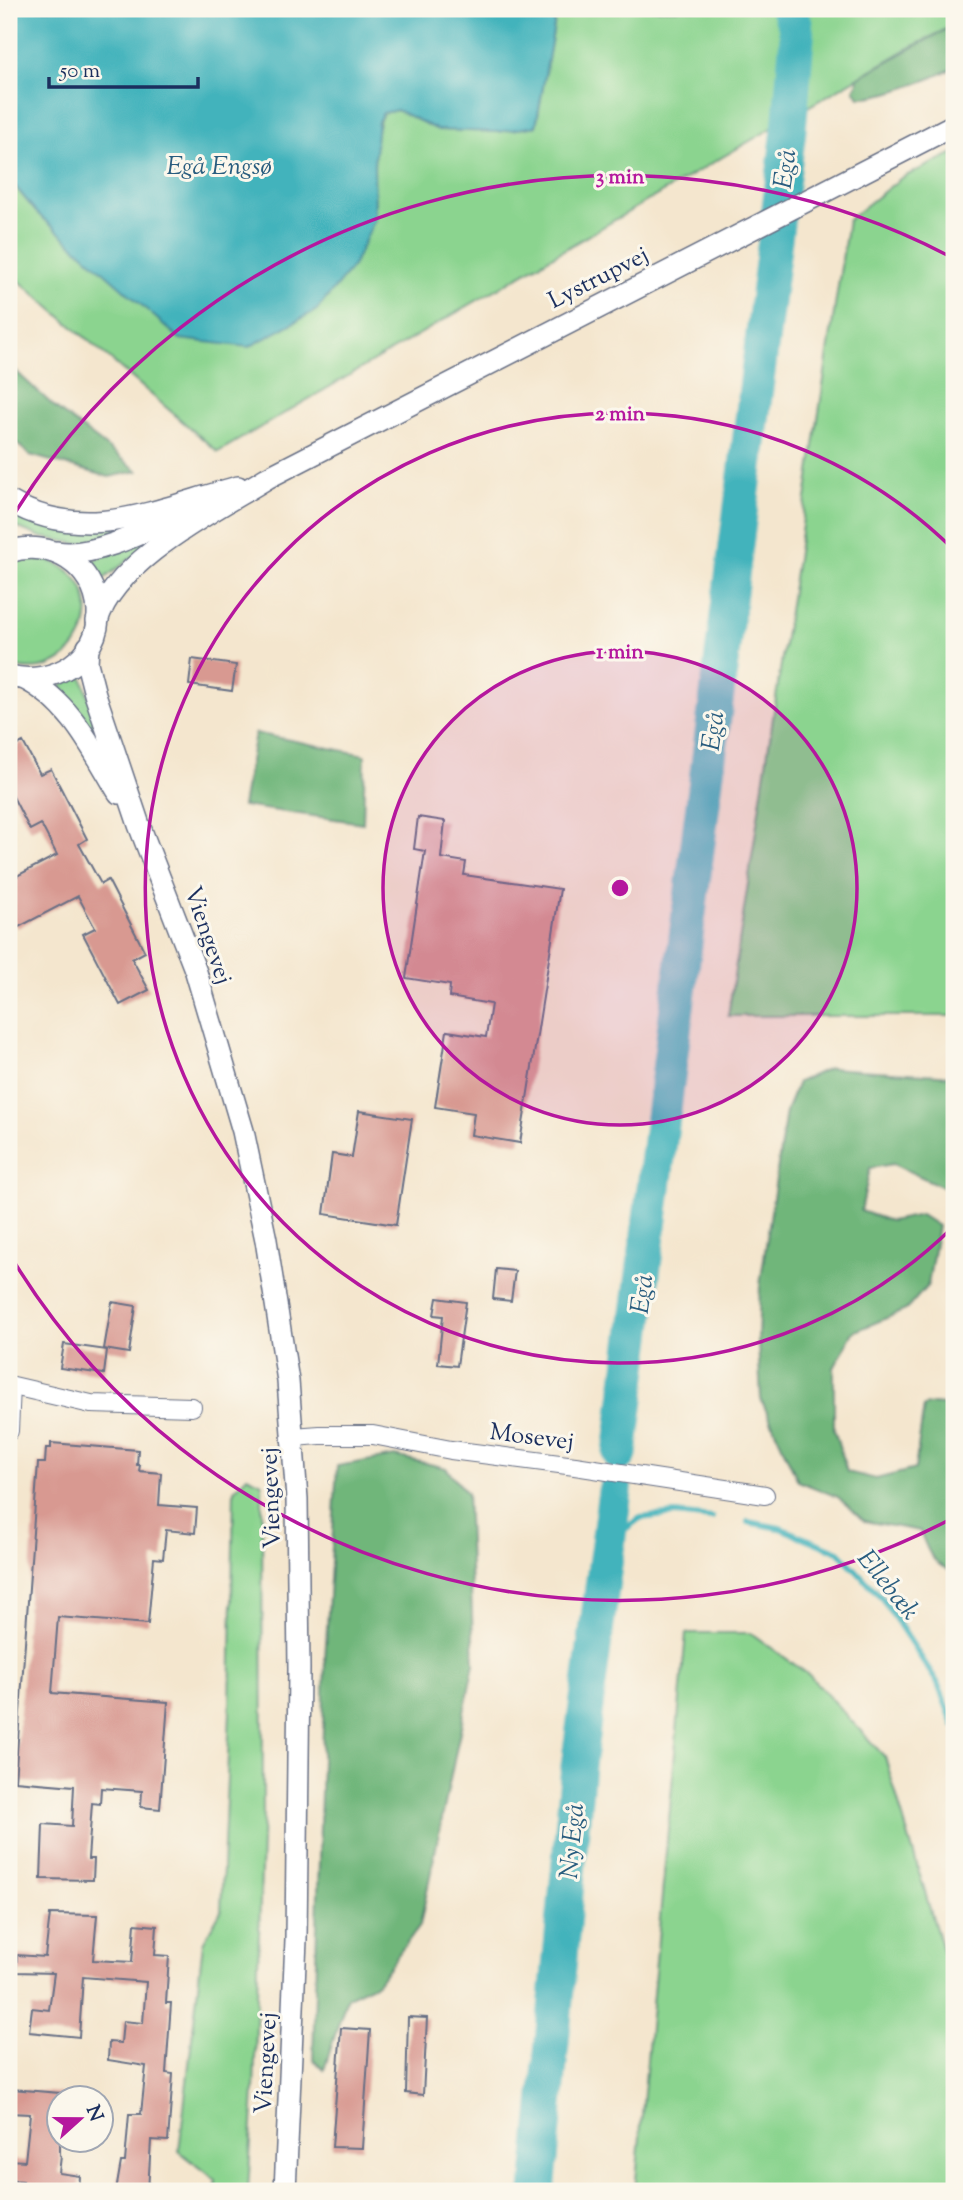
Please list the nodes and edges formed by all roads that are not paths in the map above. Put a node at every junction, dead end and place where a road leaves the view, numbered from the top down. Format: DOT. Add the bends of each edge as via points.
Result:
graph roads {
  1 [pos="954,125"];
  2 [pos="267,478"];
  3 [pos="238,487"];
  4 [pos="9,501"];
  5 [pos="9,534"];
  6 [pos="46,550"];
  7 [pos="9,552"];
  8 [pos="97,621"];
  9 [pos="88,647"];
  10 [pos="17,677"];
  11 [pos="139,825"];
  12 [pos="10,1385"];
  13 [pos="192,1407"];
  14 [pos="9,1431"];
  15 [pos="293,1437"];
  16 [pos="765,1495"];
  17 [pos="285,2191"];
  1 -- 2 [label="street, Lystrupvej"];
  2 -- 3 [label="street, Lystrupvej"];
  2 -- 8 [label="street, Lystrupvej" via="136,565 113,590"];
  3 -- 4 [label="street" via="104,523 60,520"];
  3 -- 6 [label="street, Lystrupvej" via="115,543 76,554"];
  5 -- 6 [label="street"];
  6 -- 7 [label="street, Lystrupvej"];
  6 -- 8 [label="street" via="77,566 90,584"];
  8 -- 9 [label="street, Lystrupvej"];
  9 -- 10 [label="street" via="74,664 46,678"];
  9 -- 11 [label="street, Viengevej" via="95,694"];
  10 -- 11 [label="street, Viengevej" via="50,695 64,709"];
  11 -- 15 [label="street, Viengevej" via="196,972 243,1131 266,1240"];
  12 -- 13 [label="street" via="91,1404"];
  12 -- 14 [label="street"];
  15 -- 16 [label="street, Mosevej" via="373,1436"];
  15 -- 17 [label="street, Viengevej" via="298,1540 297,1926"];
}
